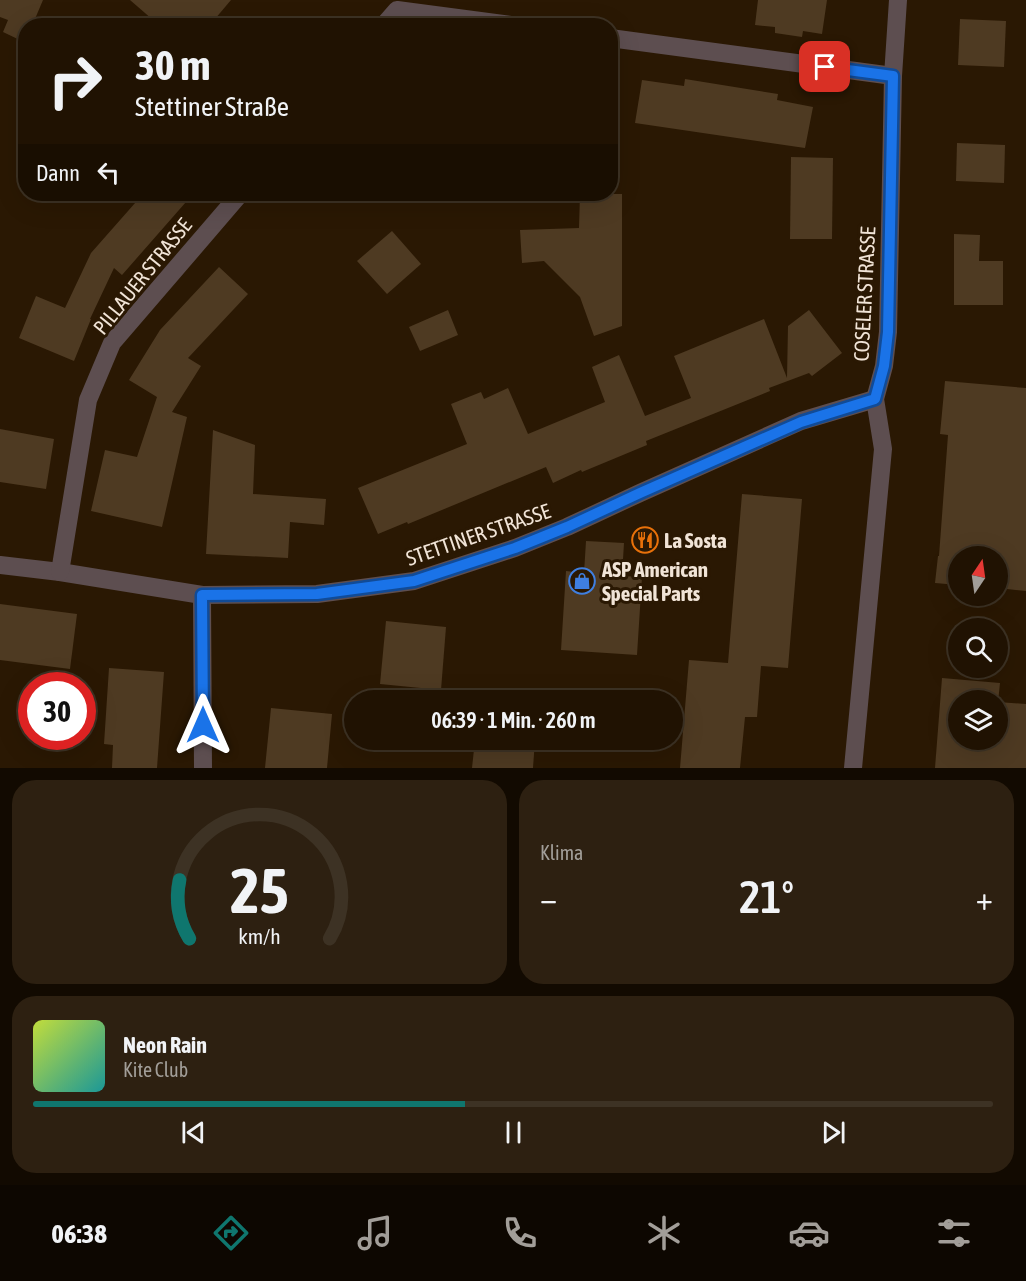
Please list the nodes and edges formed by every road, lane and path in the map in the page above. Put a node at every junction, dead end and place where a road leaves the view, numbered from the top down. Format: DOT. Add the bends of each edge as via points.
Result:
graph roads {
  1 [pos="898,0"];
  2 [pos="390,18"];
  3 [pos="458,18"];
  4 [pos="618,39"];
  5 [pos="893,76"];
  6 [pos="234,201"];
  7 [pos="875,399"];
  8 [pos="0,565"];
  9 [pos="60,572"];
  10 [pos="202,595"];
  11 [pos="203,768"];
  12 [pos="854,768"];
  1 -- 5 [label="street, COSELER STRASSE"];
  2 -- 3 [label="street" via="397,10"];
  4 -- 5 [label="street"];
  5 -- 7 [label="street, COSELER STRASSE" via="888,332"];
  6 -- 9 [label="street, PILLAUER STRASSE" via="112,343 88,400"];
  7 -- 10 [label="street, STETTINER STRASSE" via="801,422 515,548 414,581 317,594"];
  7 -- 12 [label="street, COSELER STRASSE" via="883,449"];
  8 -- 9 [label="street, STETTINER STRASSE"];
  9 -- 10 [label="street, STETTINER STRASSE"];
  10 -- 11 [label="street"];
}
